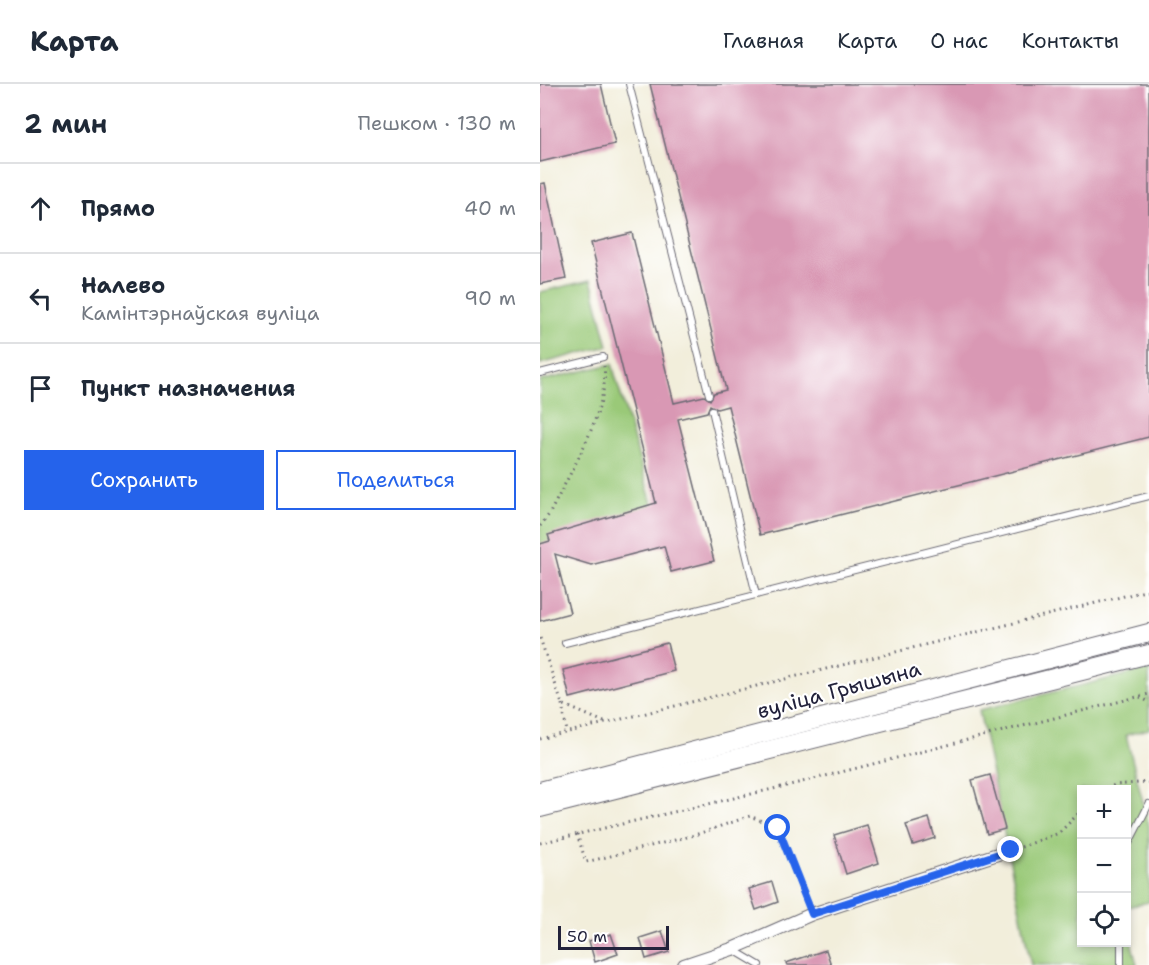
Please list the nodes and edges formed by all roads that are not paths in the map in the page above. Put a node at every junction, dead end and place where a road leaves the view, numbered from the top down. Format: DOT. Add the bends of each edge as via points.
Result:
graph roads {
  1 [pos="629,84"];
  2 [pos="603,357"];
  3 [pos="540,373"];
  4 [pos="709,394"];
  5 [pos="712,411"];
  6 [pos="1149,496"];
  7 [pos="756,595"];
  8 [pos="1149,633"];
  9 [pos="565,643"];
  10 [pos="1149,654"];
  11 [pos="540,791"];
  12 [pos="1149,804"];
  13 [pos="540,808"];
  14 [pos="1131,840"];
  15 [pos="1011,850"];
  16 [pos="1121,947"];
  17 [pos="732,949"];
  18 [pos="684,965"];
  19 [pos="759,965"];
  20 [pos="1121,965"];
  1 -- 4 [label="lane"];
  2 -- 3 [label="lane"];
  5 -- 7 [label="lane"];
  6 -- 7 [label="lane"];
  7 -- 9 [label="lane"];
  8 -- 11 [label="main road, вуліца Грышына"];
  10 -- 13 [label="main road, вуліца Грышына"];
  12 -- 14 [label="lane"];
  15 -- 17 [label="street" via="812,914"];
  16 -- 20 [label="lane"];
  17 -- 18 [label="street"];
  17 -- 19 [label="lane"];
}
